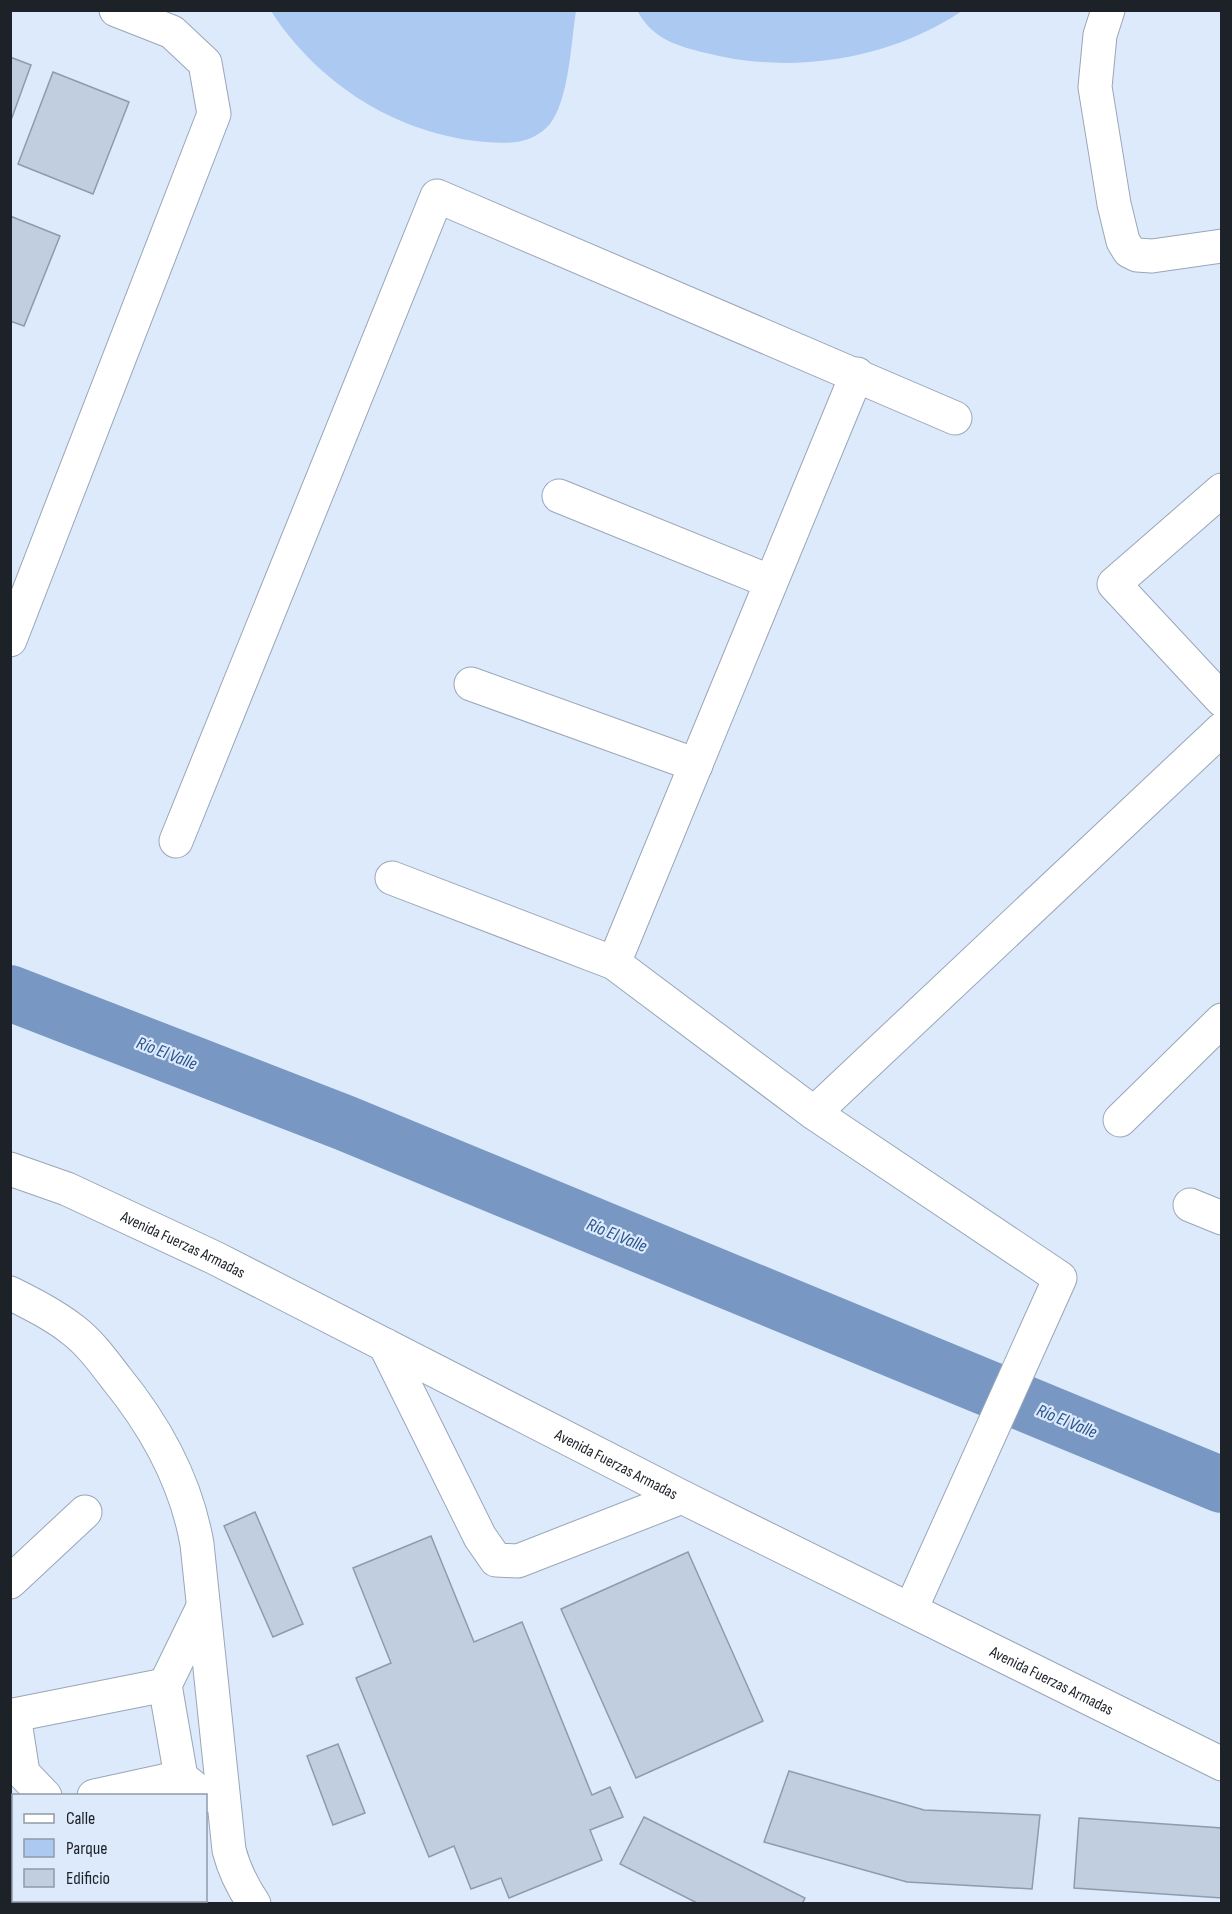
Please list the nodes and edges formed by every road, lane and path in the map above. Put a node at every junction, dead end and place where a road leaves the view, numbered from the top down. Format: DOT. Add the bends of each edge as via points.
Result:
graph roads {
  1 [pos="116,10"];
  2 [pos="1108,10"];
  3 [pos="1221,246"];
  4 [pos="857,374"];
  5 [pos="956,418"];
  6 [pos="1221,490"];
  7 [pos="559,496"];
  8 [pos="771,582"];
  9 [pos="10,640"];
  10 [pos="471,684"];
  11 [pos="1221,700"];
  12 [pos="1221,729"];
  13 [pos="696,765"];
  14 [pos="176,841"];
  15 [pos="392,878"];
  16 [pos="614,963"];
  17 [pos="1221,1020"];
  18 [pos="814,1113"];
  19 [pos="1120,1120"];
  20 [pos="10,1169"];
  21 [pos="1190,1205"];
  22 [pos="1221,1218"];
  23 [pos="10,1293"];
  24 [pos="385,1345"];
  25 [pos="682,1497"];
  26 [pos="85,1512"];
  27 [pos="10,1582"];
  28 [pos="204,1607"];
  29 [pos="911,1609"];
  30 [pos="165,1685"];
  31 [pos="1221,1764"];
  32 [pos="43,1794"];
  33 [pos="201,1794"];
  34 [pos="204,1794"];
  35 [pos="207,1815"];
  36 [pos="217,1858"];
  37 [pos="254,1904"];
  1 -- 9 [label="street" via="172,32 205,63 214,114"];
  2 -- 3 [label="street" via="1100,34 1095,87 1123,241 1129,251 1152,256"];
  4 -- 5 [label="street"];
  4 -- 8 [label="street"];
  4 -- 14 [label="street" via="437,196"];
  6 -- 11 [label="street" via="1114,584"];
  7 -- 8 [label="street"];
  8 -- 13 [label="street"];
  10 -- 13 [label="street"];
  12 -- 18 [label="street"];
  13 -- 16 [label="street"];
  15 -- 16 [label="street"];
  16 -- 18 [label="street"];
  17 -- 19 [label="street"];
  18 -- 29 [label="street" via="1060,1278"];
  20 -- 24 [label="street, Avenida Fuerzas Armadas" via="67,1189"];
  21 -- 22 [label="street"];
  23 -- 28 [label="street" via="75,1331 148,1420 181,1484 192,1516"];
  24 -- 25 [label="street, Avenida Fuerzas Armadas"];
  24 -- 25 [label="street" via="480,1537 496,1560 518,1561"];
  25 -- 29 [label="street, Avenida Fuerzas Armadas"];
  26 -- 27 [label="street"];
  28 -- 30 [label="street"];
  28 -- 34 [label="street"];
  29 -- 31 [label="street, Avenida Fuerzas Armadas"];
  30 -- 32 [label="street" via="14,1715 23,1773"];
  30 -- 33 [label="street"];
  35 -- 36 [label="street"];
  36 -- 37 [label="street" via="237,1877"];
}
